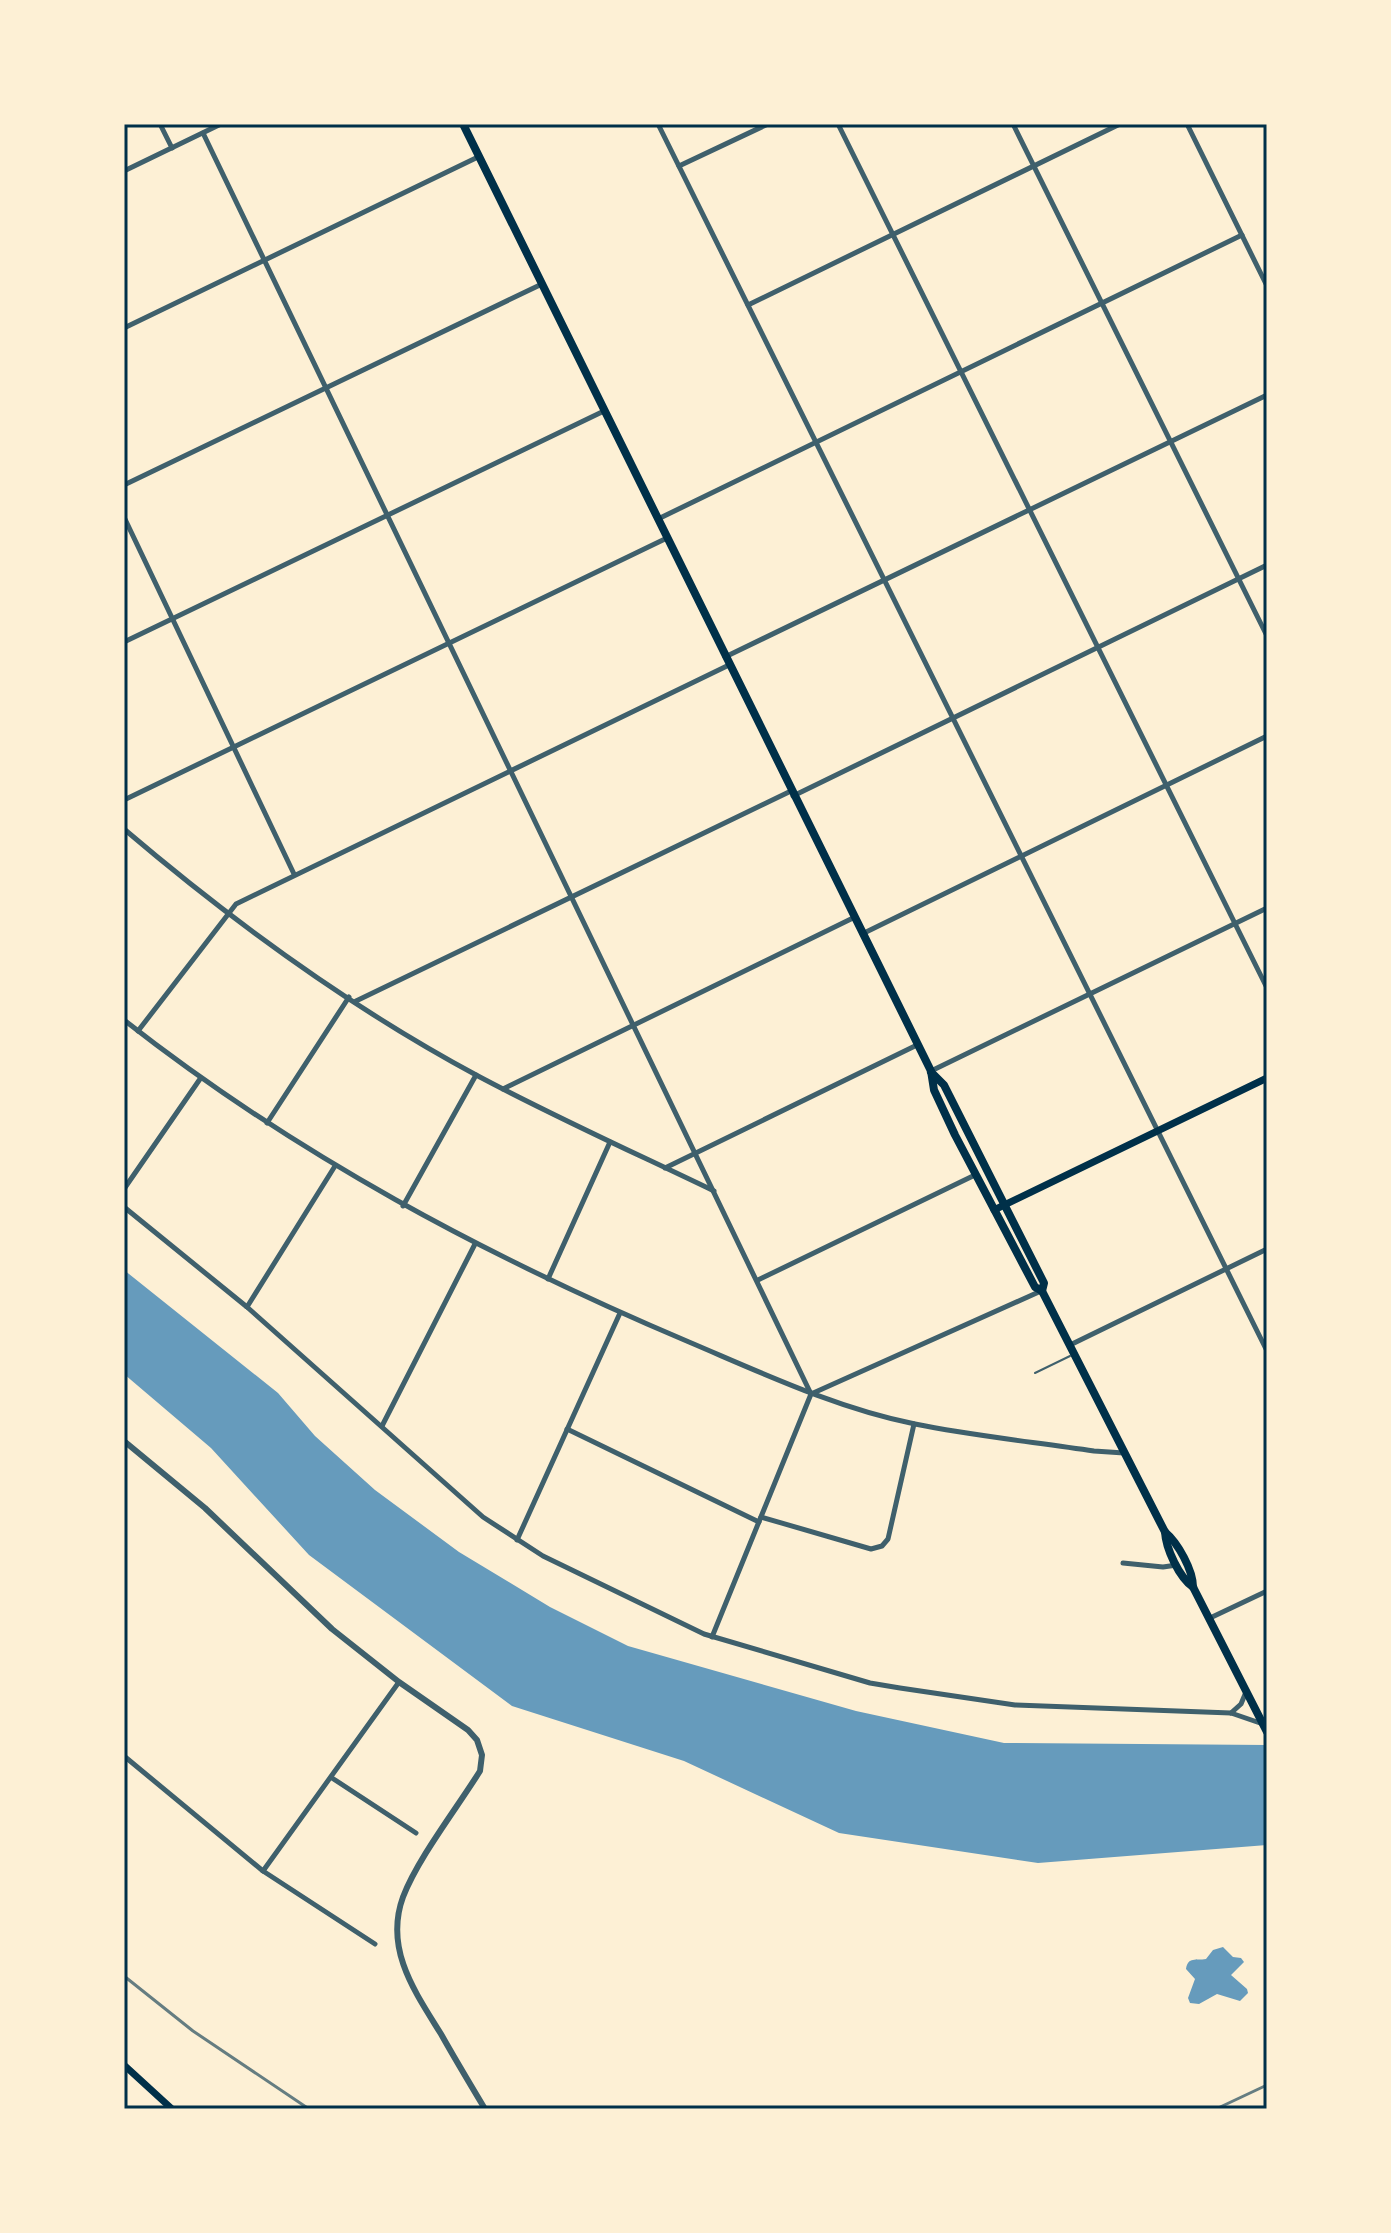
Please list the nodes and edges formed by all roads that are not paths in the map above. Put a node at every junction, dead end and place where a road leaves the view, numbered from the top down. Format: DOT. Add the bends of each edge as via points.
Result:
graph roads {
  1 [pos="160,124"];
  2 [pos="221,124"];
  3 [pos="463,124"];
  4 [pos="658,124"];
  5 [pos="768,124"];
  6 [pos="838,124"];
  7 [pos="1013,124"];
  8 [pos="1120,124"];
  9 [pos="1187,124"];
  10 [pos="203,133"];
  11 [pos="172,148"];
  12 [pos="479,157"];
  13 [pos="679,166"];
  14 [pos="1033,166"];
  15 [pos="124,171"];
  16 [pos="893,234"];
  17 [pos="1242,235"];
  18 [pos="266,260"];
  19 [pos="542,284"];
  20 [pos="1267,286"];
  21 [pos="1102,303"];
  22 [pos="748,305"];
  23 [pos="124,328"];
  24 [pos="961,372"];
  25 [pos="327,387"];
  26 [pos="1267,395"];
  27 [pos="604,411"];
  28 [pos="1170,441"];
  29 [pos="816,442"];
  30 [pos="124,485"];
  31 [pos="1029,510"];
  32 [pos="388,514"];
  33 [pos="124,517"];
  34 [pos="658,519"];
  35 [pos="667,538"];
  36 [pos="1267,565"];
  37 [pos="1238,579"];
  38 [pos="883,580"];
  39 [pos="173,618"];
  40 [pos="1267,636"];
  41 [pos="124,642"];
  42 [pos="449,642"];
  43 [pos="1097,647"];
  44 [pos="727,661"];
  45 [pos="953,717"];
  46 [pos="1267,736"];
  47 [pos="235,746"];
  48 [pos="512,770"];
  49 [pos="1166,785"];
  50 [pos="792,794"];
  51 [pos="124,800"];
  52 [pos="124,829"];
  53 [pos="1021,855"];
  54 [pos="294,874"];
  55 [pos="573,897"];
  56 [pos="1267,908"];
  57 [pos="228,912"];
  58 [pos="853,918"];
  59 [pos="1235,923"];
  60 [pos="862,934"];
  61 [pos="1267,988"];
  62 [pos="1089,994"];
  63 [pos="349,997"];
  64 [pos="356,1001"];
  65 [pos="124,1020"];
  66 [pos="635,1025"];
  67 [pos="138,1031"];
  68 [pos="917,1045"];
  69 [pos="931,1071"];
  70 [pos="476,1075"];
  71 [pos="1267,1078"];
  72 [pos="200,1079"];
  73 [pos="503,1089"];
  74 [pos="267,1123"];
  75 [pos="1158,1131"];
  76 [pos="610,1142"];
  77 [pos="697,1152"];
  78 [pos="335,1166"];
  79 [pos="665,1168"];
  80 [pos="975,1175"];
  81 [pos="124,1189"];
  82 [pos="715,1191"];
  83 [pos="1006,1204"];
  84 [pos="403,1206"];
  85 [pos="124,1207"];
  86 [pos="994,1210"];
  87 [pos="475,1244"];
  88 [pos="1267,1249"];
  89 [pos="1226,1269"];
  90 [pos="548,1279"];
  91 [pos="758,1280"];
  92 [pos="1042,1291"];
  93 [pos="247,1307"];
  94 [pos="620,1313"];
  95 [pos="1072,1350"];
  96 [pos="1267,1351"];
  97 [pos="1035,1373"];
  98 [pos="811,1394"];
  99 [pos="914,1424"];
  100 [pos="382,1426"];
  101 [pos="567,1429"];
  102 [pos="124,1441"];
  103 [pos="1125,1453"];
  104 [pos="760,1520"];
  105 [pos="1165,1532"];
  106 [pos="517,1540"];
  107 [pos="1123,1563"];
  108 [pos="1177,1565"];
  109 [pos="1193,1587"];
  110 [pos="1267,1591"];
  111 [pos="1209,1619"];
  112 [pos="712,1637"];
  113 [pos="399,1682"];
  114 [pos="1246,1692"];
  115 [pos="1255,1709"];
  116 [pos="1267,1709"];
  117 [pos="1231,1713"];
  118 [pos="1265,1728"];
  119 [pos="124,1756"];
  120 [pos="332,1778"];
  121 [pos="416,1833"];
  122 [pos="263,1871"];
  123 [pos="375,1944"];
  124 [pos="124,2065"];
  125 [pos="172,2109"];
  126 [pos="485,2109"];
  1 -- 11 [label="street"];
  2 -- 10 [label="street"];
  3 -- 12 [label="main road"];
  4 -- 13 [label="street"];
  5 -- 13 [label="street"];
  6 -- 16 [label="street"];
  7 -- 14 [label="street"];
  8 -- 14 [label="street"];
  9 -- 17 [label="street"];
  10 -- 11 [label="street"];
  10 -- 18 [label="street"];
  11 -- 15 [label="street"];
  12 -- 18 [label="street"];
  12 -- 19 [label="main road"];
  13 -- 22 [label="street"];
  14 -- 16 [label="street"];
  14 -- 21 [label="street"];
  16 -- 22 [label="street"];
  16 -- 24 [label="street"];
  17 -- 20 [label="street"];
  17 -- 21 [label="street"];
  18 -- 23 [label="street"];
  18 -- 25 [label="street"];
  19 -- 25 [label="street"];
  19 -- 27 [label="main road"];
  21 -- 24 [label="street"];
  21 -- 28 [label="street"];
  22 -- 29 [label="street"];
  24 -- 29 [label="street"];
  24 -- 31 [label="street"];
  25 -- 30 [label="street"];
  25 -- 32 [label="street"];
  26 -- 28 [label="street"];
  27 -- 32 [label="street"];
  27 -- 34 [label="main road"];
  28 -- 31 [label="street"];
  28 -- 37 [label="street"];
  29 -- 34 [label="street"];
  29 -- 38 [label="street"];
  31 -- 38 [label="street"];
  31 -- 43 [label="street"];
  32 -- 39 [label="street"];
  32 -- 42 [label="street"];
  33 -- 39 [label="street"];
  34 -- 35 [label="main road"];
  35 -- 42 [label="street"];
  35 -- 44 [label="main road"];
  36 -- 37 [label="street"];
  37 -- 40 [label="street"];
  37 -- 43 [label="street"];
  38 -- 44 [label="street"];
  38 -- 45 [label="street"];
  39 -- 41 [label="street"];
  39 -- 47 [label="street"];
  42 -- 47 [label="street"];
  42 -- 48 [label="street"];
  43 -- 45 [label="street"];
  43 -- 49 [label="street"];
  44 -- 48 [label="street"];
  44 -- 50 [label="main road"];
  45 -- 50 [label="street"];
  45 -- 53 [label="street"];
  46 -- 49 [label="street"];
  47 -- 51 [label="street"];
  47 -- 54 [label="street"];
  48 -- 54 [label="street"];
  48 -- 55 [label="street"];
  49 -- 53 [label="street"];
  49 -- 59 [label="street"];
  50 -- 55 [label="street"];
  50 -- 58 [label="main road"];
  52 -- 57 [label="street"];
  53 -- 60 [label="street"];
  53 -- 62 [label="street"];
  54 -- 57 [label="street"];
  55 -- 64 [label="street"];
  55 -- 66 [label="street"];
  56 -- 59 [label="street"];
  57 -- 63 [label="street"];
  57 -- 67 [label="street"];
  58 -- 60 [label="main road"];
  58 -- 66 [label="street"];
  59 -- 61 [label="street"];
  59 -- 62 [label="street"];
  60 -- 68 [label="main road"];
  62 -- 69 [label="street"];
  62 -- 75 [label="street"];
  63 -- 64 [label="street"];
  63 -- 74 [label="street"];
  64 -- 70 [label="street"];
  65 -- 67 [label="street"];
  66 -- 73 [label="street"];
  66 -- 77 [label="street"];
  67 -- 72 [label="street"];
  68 -- 69 [label="main road"];
  68 -- 77 [label="street"];
  69 -- 80 [label="main road" via="934,1090"];
  69 -- 83 [label="main road" via="944,1085"];
  70 -- 73 [label="street"];
  70 -- 84 [label="street"];
  71 -- 75 [label="main road"];
  72 -- 74 [label="street"];
  72 -- 81 [label="street"];
  73 -- 76 [label="street"];
  74 -- 78 [label="street"];
  75 -- 83 [label="main road"];
  75 -- 89 [label="street"];
  76 -- 79 [label="street"];
  76 -- 90 [label="street"];
  77 -- 79 [label="street"];
  77 -- 82 [label="street"];
  78 -- 84 [label="street"];
  78 -- 93 [label="street"];
  79 -- 82 [label="street"];
  80 -- 86 [label="main road"];
  80 -- 91 [label="street"];
  82 -- 91 [label="street"];
  83 -- 86 [label="main road"];
  83 -- 92 [label="main road" via="1044,1283"];
  84 -- 87 [label="street"];
  85 -- 93 [label="street"];
  86 -- 92 [label="main road"];
  87 -- 90 [label="street"];
  87 -- 100 [label="street"];
  88 -- 89 [label="street"];
  89 -- 95 [label="street"];
  89 -- 96 [label="street"];
  90 -- 94 [label="street"];
  91 -- 98 [label="street"];
  92 -- 95 [label="main road"];
  92 -- 98 [label="street"];
  93 -- 100 [label="street"];
  94 -- 98 [label="street"];
  94 -- 101 [label="street"];
  95 -- 97 [label="lane"];
  95 -- 103 [label="main road"];
  98 -- 99 [label="street"];
  98 -- 104 [label="street"];
  99 -- 103 [label="street"];
  99 -- 104 [label="street" via="888,1539 882,1546 871,1549"];
  100 -- 106 [label="street" via="469,1506"];
  101 -- 104 [label="street"];
  101 -- 106 [label="street"];
  102 -- 113 [label="street" via="205,1508 326,1624"];
  103 -- 105 [label="main road"];
  104 -- 112 [label="street"];
  105 -- 108 [label="main road"];
  105 -- 109 [label="main road" via="1173,1538"];
  106 -- 112 [label="street"];
  107 -- 108 [label="street"];
  108 -- 109 [label="main road"];
  109 -- 111 [label="main road"];
  110 -- 111 [label="street"];
  111 -- 114 [label="main road"];
  112 -- 117 [label="street" via="870,1683 1015,1705"];
  113 -- 120 [label="street"];
  113 -- 126 [label="street" via="468,1730 482,1755 480,1771 409,1884 397,1933 407,1977"];
  114 -- 115 [label="main road"];
  114 -- 117 [label="street"];
  115 -- 116 [label="street"];
  115 -- 118 [label="main road"];
  117 -- 118 [label="street"];
  119 -- 122 [label="street"];
  120 -- 121 [label="street"];
  120 -- 122 [label="street"];
  122 -- 123 [label="street"];
  124 -- 125 [label="main road"];
}
